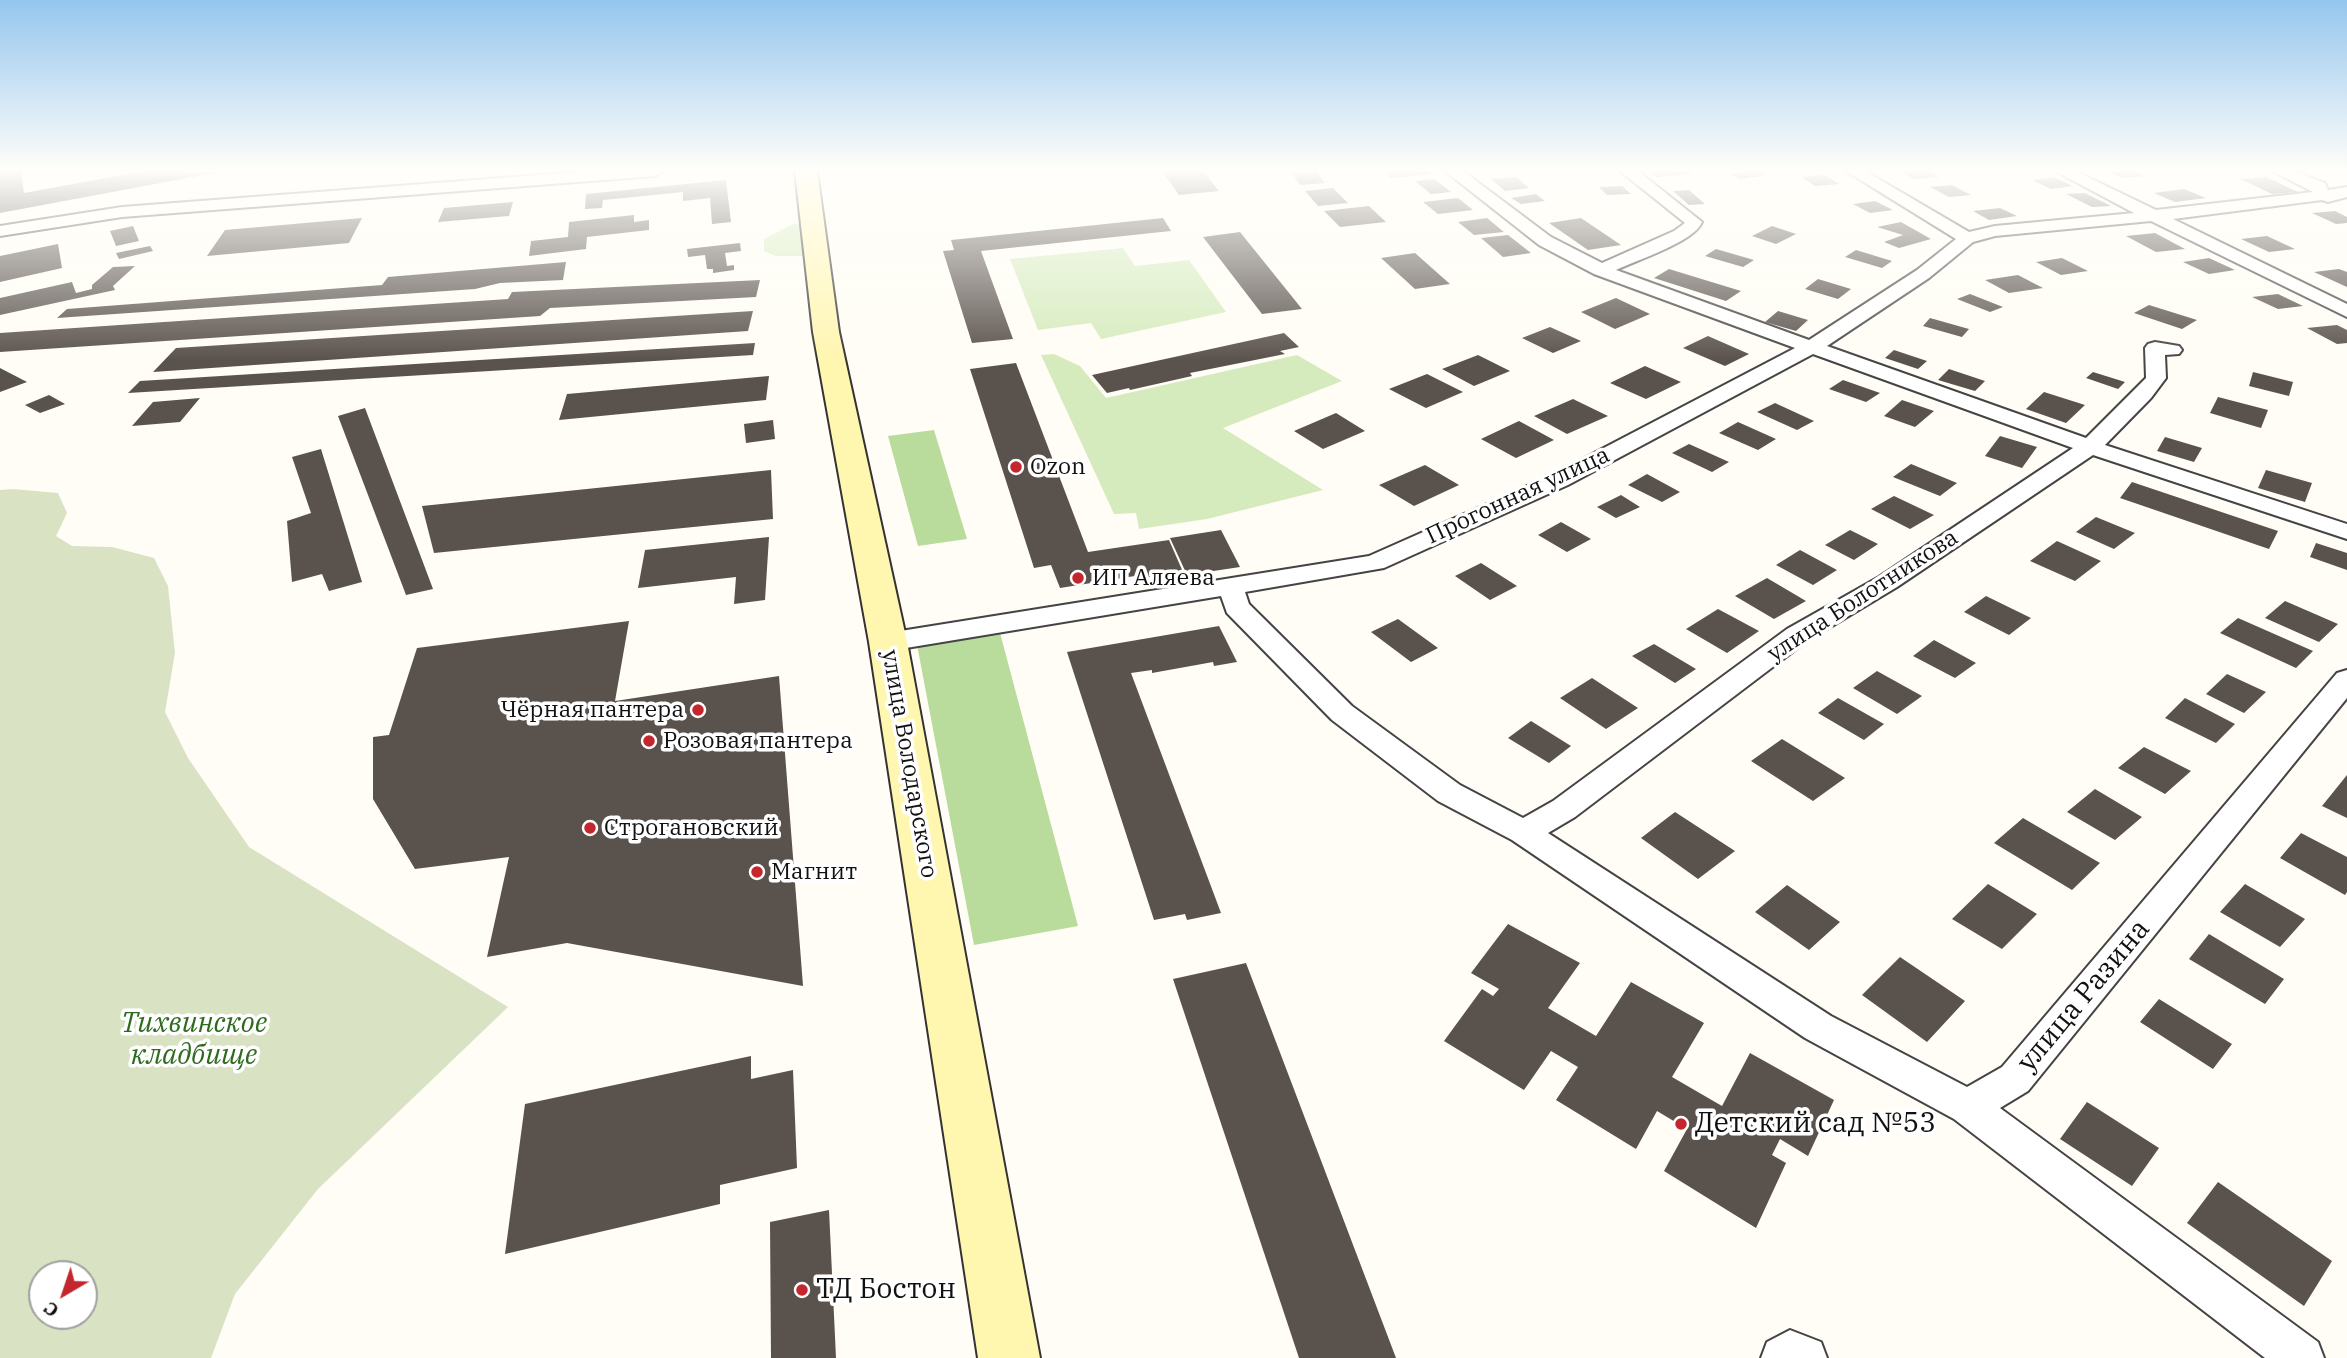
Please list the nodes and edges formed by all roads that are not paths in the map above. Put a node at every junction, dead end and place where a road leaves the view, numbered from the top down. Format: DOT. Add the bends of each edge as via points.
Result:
graph roads {
  1 [pos="814,234"];
  2 [pos="1536,234"];
  3 [pos="1681,234"];
  4 [pos="1961,234"];
  5 [pos="1982,234"];
  6 [pos="2191,234"];
  7 [pos="1967,238"];
  8 [pos="1601,270"];
  9 [pos="2347,311"];
  10 [pos="1810,348"];
  11 [pos="2172,350"];
  12 [pos="2090,447"];
  13 [pos="2347,532"];
  14 [pos="1231,585"];
  15 [pos="888,642"];
  16 [pos="2347,679"];
  17 [pos="1523,832"];
  18 [pos="1968,1107"];
  19 [pos="1009,1358"];
  20 [pos="1783,1358"];
  21 [pos="1805,1358"];
  22 [pos="2302,1358"];
  1 -- 15 [label="main road, улица Володарского" via="826,332"];
  2 -- 8 [label="street"];
  3 -- 8 [label="street"];
  4 -- 7 [label="street"];
  5 -- 7 [label="street"];
  6 -- 9 [label="street"];
  7 -- 10 [label="street, Прогонная улица" via="1923,274"];
  8 -- 10 [label="street"];
  10 -- 12 [label="street"];
  10 -- 14 [label="street, Прогонная улица" via="1560,480 1375,563"];
  11 -- 12 [label="street, улица Болотникова" via="2155,348 2156,378"];
  12 -- 13 [label="street"];
  12 -- 17 [label="street, улица Болотникова" via="1888,582 1797,635 1564,809"];
  14 -- 15 [label="street, Прогонная улица"];
  14 -- 17 [label="street" via="1236,607 1342,713 1449,793"];
  15 -- 19 [label="main road, улица Володарского"];
  16 -- 18 [label="street, улица Разина" via="2015,1079"];
  17 -- 18 [label="street" via="1818,1027"];
  18 -- 22 [label="street"];
  20 -- 21 [label="street" via="1790,1352"];
}
